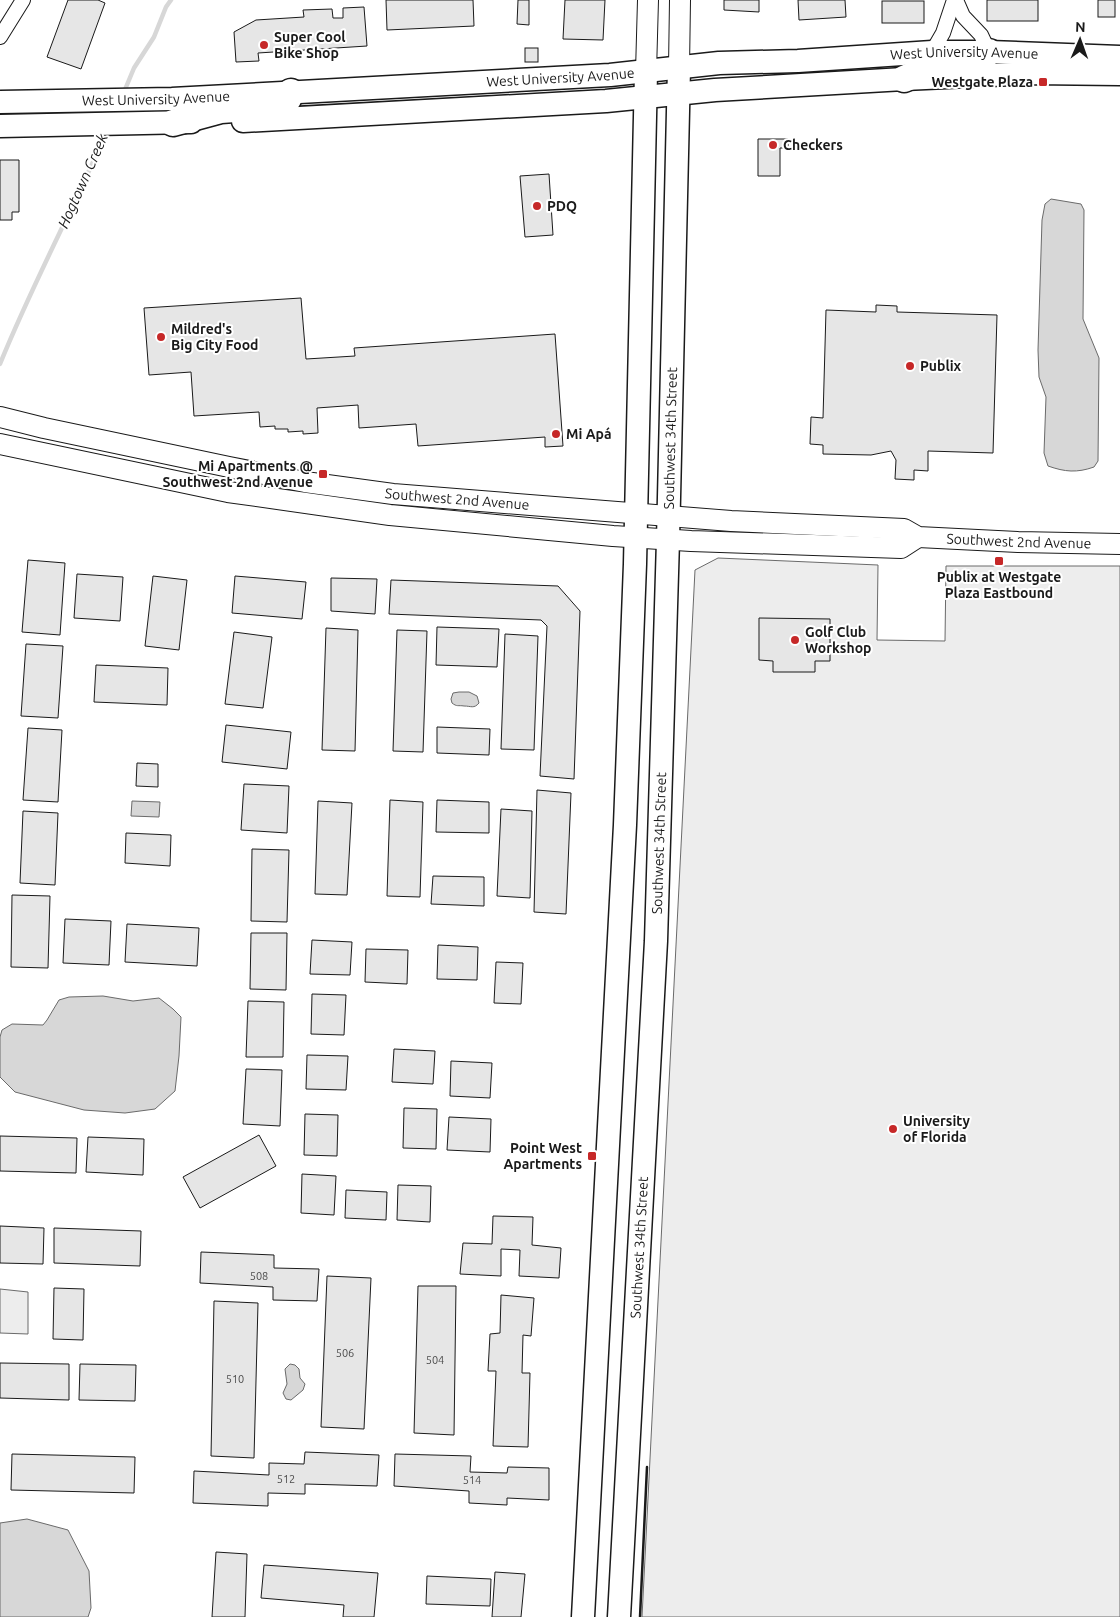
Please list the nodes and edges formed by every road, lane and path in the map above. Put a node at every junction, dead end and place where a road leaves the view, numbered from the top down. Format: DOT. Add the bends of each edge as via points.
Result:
graph roads {
  1 [pos="23,0"];
  2 [pos="648,0"];
  3 [pos="680,0"];
  4 [pos="955,0"];
  5 [pos="0,37"];
  6 [pos="932,52"];
  7 [pos="989,52"];
  8 [pos="1120,57"];
  9 [pos="678,68"];
  10 [pos="646,72"];
  11 [pos="1120,74"];
  12 [pos="904,79"];
  13 [pos="290,92"];
  14 [pos="678,94"];
  15 [pos="646,97"];
  16 [pos="0,102"];
  17 [pos="173,111"];
  18 [pos="0,126"];
  19 [pos="0,417"];
  20 [pos="106,440"];
  21 [pos="0,444"];
  22 [pos="103,466"];
  23 [pos="637,514"];
  24 [pos="668,516"];
  25 [pos="918,537"];
  26 [pos="636,538"];
  27 [pos="668,540"];
  28 [pos="1120,544"];
  29 [pos="583,1617"];
  30 [pos="619,1617"];
  1 -- 5 [label="street"];
  2 -- 10 [label="main road"];
  3 -- 9 [label="main road"];
  4 -- 6 [label="street"];
  4 -- 7 [label="street" via="963,16 981,35"];
  6 -- 7 [label="main road, West University Avenue"];
  6 -- 9 [label="main road, West University Avenue"];
  7 -- 8 [label="main road, West University Avenue"];
  7 -- 12 [label="highway" via="970,67 930,68"];
  9 -- 10 [label="main road, West University Avenue"];
  9 -- 14 [label="main road, Southwest 34th Street"];
  10 -- 13 [label="main road, West University Avenue"];
  10 -- 15 [label="main road"];
  11 -- 12 [label="main road, West University Avenue" via="1032,73"];
  12 -- 14 [label="main road, West University Avenue"];
  13 -- 17 [label="highway" via="284,105"];
  14 -- 15 [label="main road, West University Avenue"];
  14 -- 24 [label="main road, Southwest 34th Street"];
  15 -- 17 [label="main road, West University Avenue" via="252,121"];
  15 -- 23 [label="main road"];
  16 -- 17 [label="main road, West University Avenue" via="66,101"];
  17 -- 18 [label="main road, West University Avenue" via="65,125"];
  19 -- 20 [label="main road, Southwest 2nd Avenue"];
  20 -- 22 [label="main road"];
  20 -- 23 [label="main road, Southwest 2nd Avenue" via="304,482 393,494"];
  21 -- 22 [label="main road, Southwest 2nd Avenue"];
  22 -- 26 [label="main road, Southwest 2nd Avenue" via="228,492 390,515"];
  23 -- 24 [label="main road, Southwest 2nd Avenue"];
  23 -- 26 [label="main road"];
  24 -- 25 [label="main road, Southwest 2nd Avenue" via="904,529"];
  24 -- 27 [label="main road, Southwest 34th Street"];
  25 -- 27 [label="main road, Southwest 2nd Avenue" via="901,548"];
  25 -- 28 [label="main road, Southwest 2nd Avenue"];
  26 -- 27 [label="main road, Southwest 2nd Avenue"];
  26 -- 29 [label="main road" via="620,939"];
  27 -- 30 [label="main road, Southwest 34th Street" via="656,941"];
}
